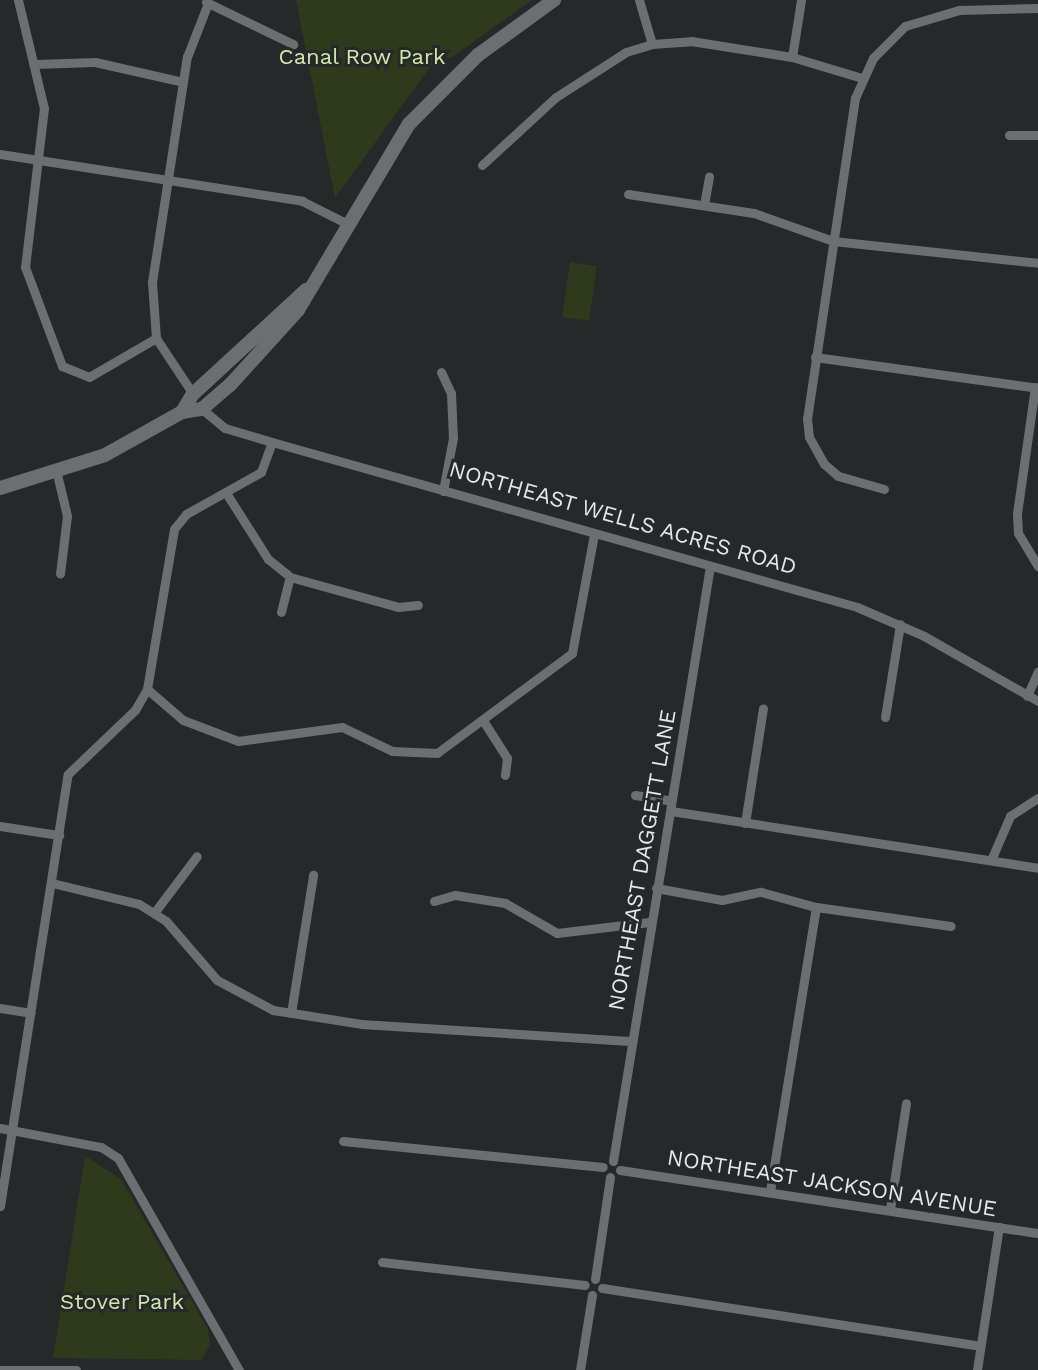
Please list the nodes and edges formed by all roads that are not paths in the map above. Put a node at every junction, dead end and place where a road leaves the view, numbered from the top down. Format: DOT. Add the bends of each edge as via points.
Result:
graph roads {
  1 [pos="18,0"];
  2 [pos="554,0"];
  3 [pos="639,0"];
  4 [pos="801,0"];
  5 [pos="205,2"];
  6 [pos="1038,8"];
  7 [pos="293,44"];
  8 [pos="652,44"];
  9 [pos="792,57"];
  10 [pos="35,64"];
  11 [pos="862,78"];
  12 [pos="183,82"];
  13 [pos="1009,135"];
  14 [pos="1038,135"];
  15 [pos="0,154"];
  16 [pos="38,160"];
  17 [pos="482,165"];
  18 [pos="709,176"];
  19 [pos="169,180"];
  20 [pos="628,194"];
  21 [pos="704,205"];
  22 [pos="346,223"];
  23 [pos="833,241"];
  24 [pos="1038,263"];
  25 [pos="300,294"];
  26 [pos="156,338"];
  27 [pos="815,357"];
  28 [pos="441,372"];
  29 [pos="1037,387"];
  30 [pos="193,394"];
  31 [pos="202,409"];
  32 [pos="182,412"];
  33 [pos="272,442"];
  34 [pos="57,474"];
  35 [pos="0,488"];
  36 [pos="884,489"];
  37 [pos="443,491"];
  38 [pos="228,496"];
  39 [pos="594,534"];
  40 [pos="710,566"];
  41 [pos="1038,566"];
  42 [pos="60,574"];
  43 [pos="290,577"];
  44 [pos="418,605"];
  45 [pos="281,612"];
  46 [pos="900,624"];
  47 [pos="1038,671"];
  48 [pos="147,689"];
  49 [pos="1027,696"];
  50 [pos="1038,701"];
  51 [pos="763,708"];
  52 [pos="885,717"];
  53 [pos="484,722"];
  54 [pos="505,775"];
  55 [pos="635,795"];
  56 [pos="1038,798"];
  57 [pos="672,806"];
  58 [pos="745,823"];
  59 [pos="0,826"];
  60 [pos="59,835"];
  61 [pos="197,856"];
  62 [pos="991,860"];
  63 [pos="1038,868"];
  64 [pos="313,875"];
  65 [pos="52,883"];
  66 [pos="656,888"];
  67 [pos="434,901"];
  68 [pos="816,907"];
  69 [pos="154,913"];
  70 [pos="649,922"];
  71 [pos="951,926"];
  72 [pos="0,1008"];
  73 [pos="31,1013"];
  74 [pos="291,1013"];
  75 [pos="629,1041"];
  76 [pos="906,1103"];
  77 [pos="0,1128"];
  78 [pos="12,1130"];
  79 [pos="343,1141"];
  80 [pos="613,1161"];
  81 [pos="603,1167"];
  82 [pos="620,1170"];
  83 [pos="610,1177"];
  84 [pos="770,1191"];
  85 [pos="0,1206"];
  86 [pos="890,1209"];
  87 [pos="999,1227"];
  88 [pos="1038,1233"];
  89 [pos="382,1262"];
  90 [pos="595,1279"];
  91 [pos="585,1285"];
  92 [pos="602,1288"];
  93 [pos="592,1295"];
  94 [pos="980,1346"];
  95 [pos="0,1370"];
  96 [pos="76,1370"];
  97 [pos="239,1370"];
  98 [pos="580,1370"];
  99 [pos="977,1370"];
  1 -- 10 [label="street"];
  2 -- 22 [label="main road" via="441,88 392,147"];
  3 -- 8 [label="street"];
  4 -- 9 [label="street"];
  5 -- 7 [label="street"];
  5 -- 12 [label="street"];
  6 -- 11 [label="street" via="928,15 887,41"];
  8 -- 9 [label="street" via="691,41"];
  8 -- 17 [label="street" via="626,52 556,97"];
  9 -- 11 [label="street"];
  10 -- 12 [label="street" via="95,62"];
  10 -- 16 [label="street" via="44,108"];
  11 -- 23 [label="street"];
  12 -- 19 [label="street"];
  13 -- 14 [label="street"];
  15 -- 16 [label="street"];
  16 -- 19 [label="street"];
  16 -- 26 [label="street" via="25,267 62,366 89,377"];
  18 -- 21 [label="street"];
  19 -- 22 [label="street" via="302,201"];
  19 -- 26 [label="street" via="152,282"];
  20 -- 21 [label="street"];
  21 -- 23 [label="street" via="754,213"];
  22 -- 25 [label="main road"];
  23 -- 24 [label="street"];
  23 -- 27 [label="street"];
  25 -- 30 [label="main road" via="251,346"];
  25 -- 31 [label="main road" via="279,333"];
  26 -- 30 [label="street"];
  27 -- 29 [label="street"];
  27 -- 36 [label="street" via="807,419 815,452 838,476"];
  28 -- 37 [label="street" via="451,393 453,438"];
  29 -- 41 [label="street" via="1017,514 1018,533"];
  30 -- 31 [label="main road, NORTHEAST WELLS ACRES ROAD"];
  30 -- 32 [label="main road"];
  31 -- 32 [label="main road"];
  31 -- 33 [label="street, NORTHEAST WELLS ACRES ROAD" via="225,428"];
  32 -- 34 [label="main road"];
  33 -- 37 [label="street, NORTHEAST WELLS ACRES ROAD"];
  33 -- 38 [label="street" via="261,472"];
  34 -- 35 [label="main road"];
  34 -- 42 [label="street" via="67,516"];
  37 -- 39 [label="street, NORTHEAST WELLS ACRES ROAD"];
  38 -- 43 [label="street" via="268,559"];
  38 -- 48 [label="street" via="186,514 174,529"];
  39 -- 40 [label="street, NORTHEAST WELLS ACRES ROAD"];
  39 -- 53 [label="street" via="572,653"];
  40 -- 46 [label="street, NORTHEAST WELLS ACRES ROAD"];
  40 -- 57 [label="street, NORTHEAST DAGGETT LANE"];
  43 -- 44 [label="street" via="398,607"];
  43 -- 45 [label="street"];
  46 -- 49 [label="street, NORTHEAST WELLS ACRES ROAD"];
  46 -- 52 [label="street"];
  47 -- 49 [label="street"];
  48 -- 53 [label="street" via="195,727 238,741 342,727 414,755 437,753"];
  48 -- 60 [label="street" via="135,710 75,760"];
  49 -- 50 [label="street, NORTHEAST WELLS ACRES ROAD"];
  51 -- 58 [label="street"];
  53 -- 54 [label="street" via="507,758"];
  55 -- 57 [label="street"];
  56 -- 62 [label="street" via="1010,816"];
  57 -- 58 [label="street"];
  57 -- 66 [label="street, NORTHEAST DAGGETT LANE"];
  58 -- 62 [label="street"];
  59 -- 60 [label="street"];
  60 -- 65 [label="street"];
  61 -- 69 [label="street"];
  62 -- 63 [label="street"];
  64 -- 74 [label="street"];
  65 -- 69 [label="street" via="119,895"];
  65 -- 73 [label="street"];
  66 -- 68 [label="street" via="722,900 761,892"];
  66 -- 70 [label="street, NORTHEAST DAGGETT LANE"];
  67 -- 70 [label="street" via="455,895 505,903 557,933"];
  68 -- 71 [label="street"];
  68 -- 84 [label="street"];
  69 -- 74 [label="street" via="217,980 255,1003"];
  70 -- 75 [label="street, NORTHEAST DAGGETT LANE"];
  72 -- 73 [label="street"];
  73 -- 78 [label="street"];
  74 -- 75 [label="street" via="361,1024"];
  75 -- 80 [label="street, NORTHEAST DAGGETT LANE"];
  76 -- 86 [label="street"];
  77 -- 78 [label="street"];
  78 -- 85 [label="street"];
  78 -- 97 [label="street" via="101,1147 118,1158"];
  79 -- 81 [label="street"];
  80 -- 81 [label="street"];
  80 -- 82 [label="street"];
  81 -- 83 [label="street"];
  82 -- 83 [label="street"];
  82 -- 84 [label="street, NORTHEAST JACKSON AVENUE"];
  83 -- 90 [label="street"];
  84 -- 86 [label="street, NORTHEAST JACKSON AVENUE"];
  86 -- 87 [label="street, NORTHEAST JACKSON AVENUE"];
  87 -- 88 [label="street, NORTHEAST JACKSON AVENUE"];
  87 -- 94 [label="street"];
  89 -- 91 [label="street"];
  90 -- 91 [label="street"];
  90 -- 92 [label="street"];
  91 -- 93 [label="street"];
  92 -- 93 [label="street"];
  92 -- 94 [label="street"];
  93 -- 98 [label="street"];
  94 -- 99 [label="street"];
  95 -- 96 [label="street"];
}
